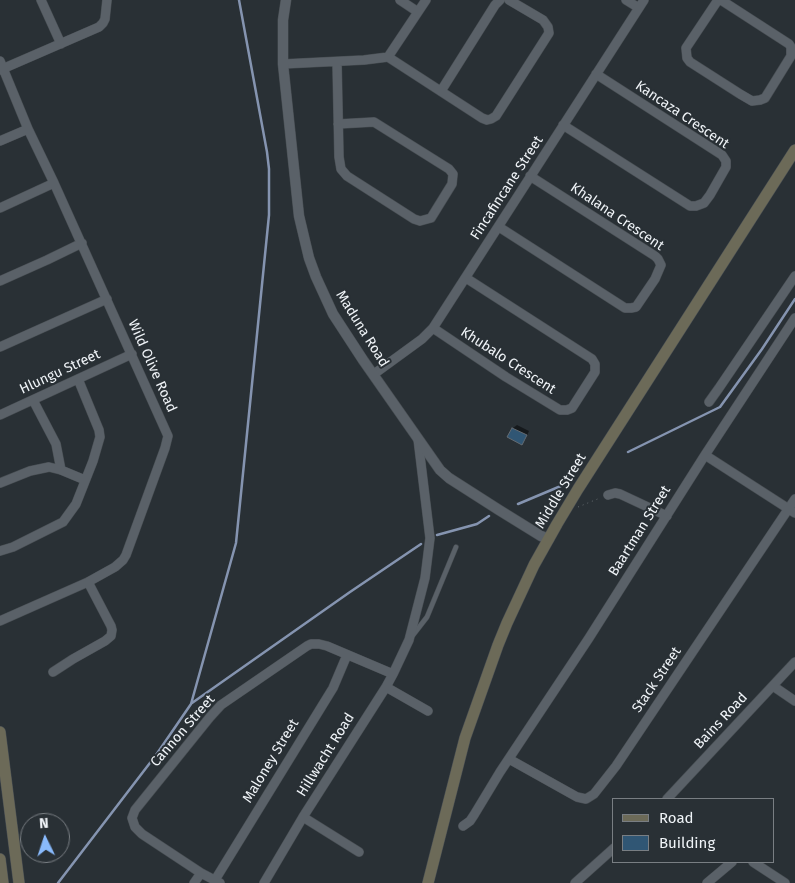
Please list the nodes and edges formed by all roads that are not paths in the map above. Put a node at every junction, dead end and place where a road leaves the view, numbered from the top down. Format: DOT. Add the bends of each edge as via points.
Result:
graph roads {
  1 [pos="41,0"];
  2 [pos="107,0"];
  3 [pos="286,0"];
  4 [pos="400,0"];
  5 [pos="426,0"];
  6 [pos="500,0"];
  7 [pos="509,0"];
  8 [pos="626,0"];
  9 [pos="720,0"];
  10 [pos="642,4"];
  11 [pos="418,12"];
  12 [pos="61,44"];
  13 [pos="388,57"];
  14 [pos="337,62"];
  15 [pos="283,64"];
  16 [pos="1,67"];
  17 [pos="596,74"];
  18 [pos="441,91"];
  19 [pos="338,124"];
  20 [pos="563,125"];
  21 [pos="28,129"];
  22 [pos="0,141"];
  23 [pos="795,150"];
  24 [pos="530,176"];
  25 [pos="54,183"];
  26 [pos="0,208"];
  27 [pos="498,227"];
  28 [pos="82,243"];
  29 [pos="795,276"];
  30 [pos="466,278"];
  31 [pos="0,281"];
  32 [pos="107,299"];
  33 [pos="795,318"];
  34 [pos="433,328"];
  35 [pos="0,347"];
  36 [pos="132,354"];
  37 [pos="374,374"];
  38 [pos="78,379"];
  39 [pos="33,400"];
  40 [pos="709,402"];
  41 [pos="0,415"];
  42 [pos="418,439"];
  43 [pos="705,455"];
  44 [pos="61,470"];
  45 [pos="85,480"];
  46 [pos="0,483"];
  47 [pos="608,495"];
  48 [pos="795,499"];
  49 [pos="792,511"];
  50 [pos="666,516"];
  51 [pos="549,539"];
  52 [pos="456,547"];
  53 [pos="0,551"];
  54 [pos="88,582"];
  55 [pos="0,621"];
  56 [pos="409,640"];
  57 [pos="347,655"];
  58 [pos="795,662"];
  59 [pos="53,672"];
  60 [pos="393,674"];
  61 [pos="774,686"];
  62 [pos="386,687"];
  63 [pos="795,700"];
  64 [pos="428,711"];
  65 [pos="0,732"];
  66 [pos="509,759"];
  67 [pos="668,798"];
  68 [pos="304,817"];
  69 [pos="463,826"];
  70 [pos="612,850"];
  71 [pos="359,852"];
  72 [pos="0,859"];
  73 [pos="731,863"];
  74 [pos="755,863"];
  75 [pos="201,873"];
  76 [pos="218,882"];
  77 [pos="3,883"];
  78 [pos="19,883"];
  79 [pos="194,883"];
  80 [pos="264,883"];
  81 [pos="428,883"];
  82 [pos="575,883"];
  83 [pos="707,883"];
  84 [pos="785,883"];
  1 -- 12 [label="street"];
  2 -- 12 [label="street" via="105,21 99,27"];
  3 -- 15 [label="street, Maduna Road"];
  4 -- 11 [label="street"];
  5 -- 11 [label="street"];
  6 -- 18 [label="street"];
  7 -- 18 [label="street" via="543,20 549,33 496,116 485,119"];
  8 -- 10 [label="street"];
  9 -- 9 [label="street" via="791,47 792,56 765,98 758,101 752,101 688,60 686,48"];
  10 -- 17 [label="street, Fincafincane Street"];
  11 -- 13 [label="street"];
  12 -- 16 [label="street"];
  13 -- 14 [label="street"];
  13 -- 18 [label="street"];
  14 -- 15 [label="street"];
  14 -- 19 [label="street"];
  15 -- 37 [label="street, Maduna Road" via="299,216 309,258 333,314"];
  16 -- 21 [label="street, Wild Olive Road"];
  17 -- 20 [label="street, Fincafincane Street"];
  17 -- 20 [label="street, Kancaza Crescent" via="722,155 726,167 710,195 704,203 690,206"];
  19 -- 19 [label="street" via="343,172 414,219 431,218 452,184 453,174 449,169 375,123"];
  20 -- 24 [label="street, Fincafincane Street"];
  21 -- 22 [label="street"];
  21 -- 25 [label="street, Wild Olive Road"];
  23 -- 51 [label="main road, Middle Street" via="578,488"];
  24 -- 27 [label="street, Fincafincane Street"];
  24 -- 27 [label="street, Khalana Crescent" via="657,257 661,268 655,279 636,307 625,308"];
  25 -- 26 [label="street"];
  25 -- 28 [label="street, Wild Olive Road"];
  27 -- 30 [label="street, Fincafincane Street"];
  28 -- 31 [label="street"];
  28 -- 32 [label="street, Wild Olive Road"];
  29 -- 40 [label="street"];
  30 -- 34 [label="street, Fincafincane Street"];
  30 -- 34 [label="street, Khubalo Crescent" via="592,359 595,372 572,408 560,410"];
  32 -- 35 [label="street"];
  32 -- 36 [label="street, Wild Olive Road"];
  33 -- 43 [label="street, Baartman Street"];
  34 -- 37 [label="street, Fincafincane Street"];
  36 -- 38 [label="street, Hlungu Street"];
  36 -- 54 [label="street, Wild Olive Road" via="168,434 168,441 125,557 115,567"];
  37 -- 42 [label="street, Maduna Road"];
  38 -- 39 [label="street, Hlungu Street"];
  38 -- 45 [label="street" via="100,437"];
  39 -- 41 [label="street, Hlungu Street"];
  39 -- 44 [label="street" via="56,444"];
  42 -- 51 [label="street, Maduna Road" via="449,478"];
  42 -- 56 [label="street, Hillwacht Road" via="430,538 425,578"];
  43 -- 49 [label="street"];
  43 -- 50 [label="street, Baartman Street"];
  44 -- 45 [label="street"];
  44 -- 46 [label="street" via="38,468"];
  45 -- 53 [label="street" via="76,504 63,522 13,548"];
  47 -- 50 [label="street" via="615,493 627,497"];
  48 -- 49 [label="street, Stack Street"];
  49 -- 66 [label="street, Stack Street" via="594,794 586,799 577,797"];
  50 -- 66 [label="street, Baartman Street"];
  51 -- 81 [label="main road, Middle Street" via="506,624 477,701"];
  52 -- 56 [label="lane, Hillwacht Road" via="427,617"];
  54 -- 55 [label="street, Wild Olive Road"];
  54 -- 59 [label="street" via="111,626 111,636"];
  56 -- 60 [label="street, Hillwacht Road"];
  57 -- 60 [label="street, Cannon Street"];
  57 -- 75 [label="street, Cannon Street" via="323,645 307,646 221,705 135,810 133,821 140,832"];
  57 -- 76 [label="street, Maloney Street" via="333,688"];
  58 -- 61 [label="street, Bains Road"];
  60 -- 62 [label="street, Hillwacht Road"];
  61 -- 63 [label="street"];
  61 -- 67 [label="street, Bains Road"];
  62 -- 64 [label="street"];
  62 -- 68 [label="street, Hillwacht Road"];
  65 -- 78 [label="main road"];
  66 -- 69 [label="street, Baartman Street" via="470,821"];
  68 -- 71 [label="street"];
  68 -- 80 [label="street, Hillwacht Road"];
  70 -- 82 [label="street"];
  72 -- 77 [label="main road"];
  73 -- 83 [label="street"];
  74 -- 84 [label="street"];
  75 -- 76 [label="street, Cannon Street"];
  75 -- 79 [label="street"];
}
